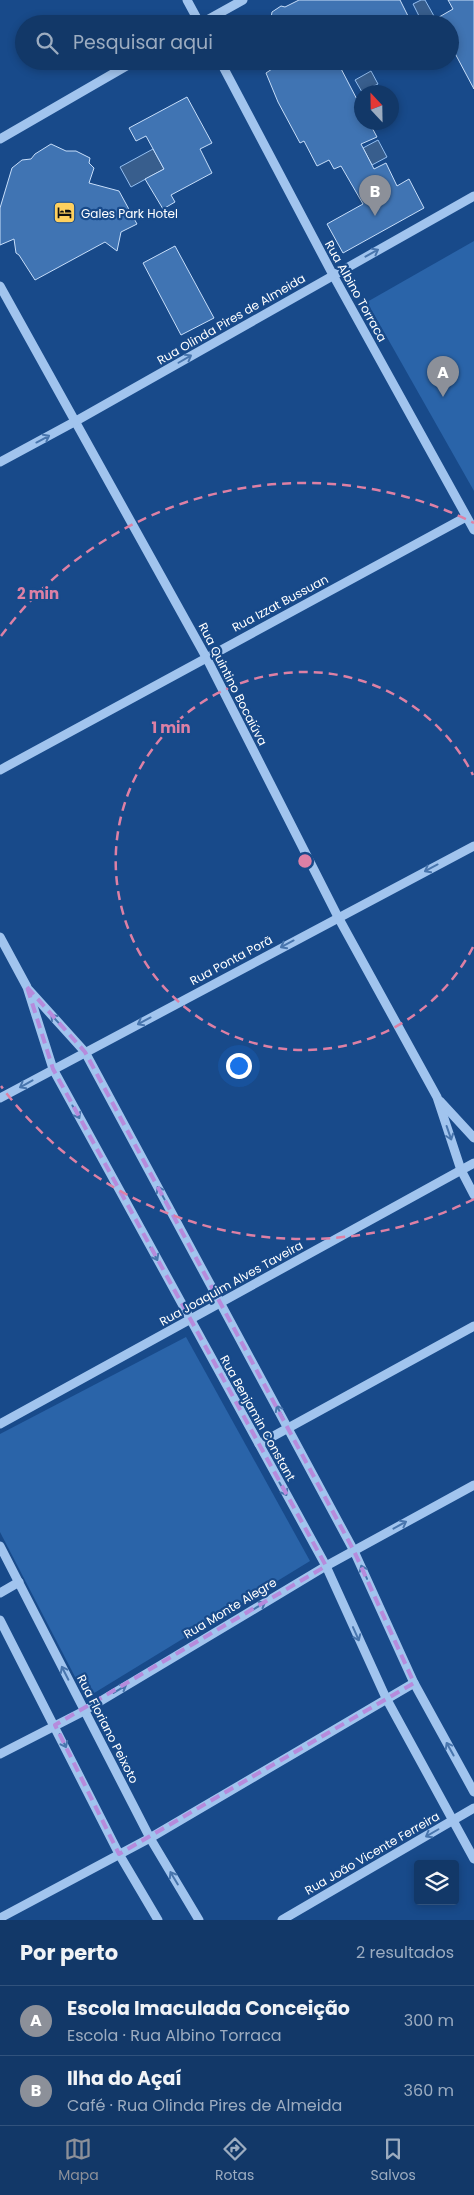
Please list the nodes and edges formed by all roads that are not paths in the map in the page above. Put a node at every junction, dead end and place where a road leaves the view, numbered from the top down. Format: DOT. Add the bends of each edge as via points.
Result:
graph roads {
  1 [pos="187,0"];
  2 [pos="243,0"];
  3 [pos="195,15"];
  4 [pos="216,15"];
  5 [pos="119,70"];
  6 [pos="225,70"];
  7 [pos="0,139"];
  8 [pos="474,196"];
  9 [pos="333,275"];
  10 [pos="0,286"];
  11 [pos="76,421"];
  12 [pos="0,462"];
  13 [pos="466,517"];
  14 [pos="474,530"];
  15 [pos="206,658"];
  16 [pos="0,770"];
  17 [pos="474,846"];
  18 [pos="338,917"];
  19 [pos="0,937"];
  20 [pos="27,987"];
  21 [pos="85,1052"];
  22 [pos="53,1069"];
  23 [pos="437,1097"];
  24 [pos="0,1098"];
  25 [pos="474,1138"];
  26 [pos="474,1163"];
  27 [pos="461,1170"];
  28 [pos="474,1195"];
  29 [pos="221,1303"];
  30 [pos="190,1320"];
  31 [pos="474,1326"];
  32 [pos="0,1424"];
  33 [pos="288,1428"];
  34 [pos="259,1444"];
  35 [pos="474,1485"];
  36 [pos="0,1546"];
  37 [pos="354,1550"];
  38 [pos="326,1566"];
  39 [pos="19,1582"];
  40 [pos="0,1593"];
  41 [pos="0,1620"];
  42 [pos="414,1683"];
  43 [pos="386,1698"];
  44 [pos="84,1711"];
  45 [pos="55,1725"];
  46 [pos="0,1754"];
  47 [pos="474,1792"];
  48 [pos="474,1808"];
  49 [pos="453,1820"];
  50 [pos="150,1838"];
  51 [pos="119,1854"];
  52 [pos="474,1859"];
  53 [pos="0,1918"];
  54 [pos="158,1920"];
  55 [pos="199,1920"];
  56 [pos="282,1920"];
  1 -- 3 [label="street"];
  2 -- 4 [label="street"];
  5 -- 7 [label="street"];
  6 -- 9 [label="street, Rua Albino Torraca"];
  9 -- 8 [label="street, Rua Olinda Pires de Almeida, one-way"];
  11 -- 9 [label="street, Rua Olinda Pires de Almeida, one-way"];
  9 -- 13 [label="street, Rua Albino Torraca"];
  10 -- 11 [label="street, Rua Quintino Bocaiúva"];
  12 -- 11 [label="street, Rua Olinda Pires de Almeida, one-way"];
  11 -- 15 [label="street, Rua Quintino Bocaiúva"];
  13 -- 14 [label="street, Rua Albino Torraca"];
  13 -- 15 [label="street, Rua Izzat Bussuan"];
  15 -- 16 [label="street, Rua Izzat Bussuan"];
  15 -- 18 [label="street, Rua Quintino Bocaiúva"];
  17 -- 18 [label="street, Rua Ponta Porã, one-way"];
  18 -- 21 [label="street, Rua Ponta Porã, one-way"];
  18 -- 23 [label="street, Rua Quintino Bocaiúva"];
  19 -- 20 [label="street, Rua Benjamin Constant"];
  21 -- 20 [label="street, Rua Benjamin Constant, one-way"];
  20 -- 22 [label="street, Rua Benjamin Constant"];
  21 -- 22 [label="street, Rua Ponta Porã"];
  29 -- 21 [label="street, Rua Benjamin Constant, one-way"];
  22 -- 24 [label="street, Rua Ponta Porã, one-way"];
  22 -- 30 [label="street, Rua Benjamin Constant, one-way"];
  23 -- 25 [label="street, Rua Quintino Bocaiúva"];
  23 -- 27 [label="street, Rua Quintino Bocaiúva, one-way"];
  26 -- 27 [label="street, Rua Joaquim Alves Taveira"];
  27 -- 28 [label="street, Rua Quintino Bocaiúva"];
  27 -- 29 [label="street, Rua Joaquim Alves Taveira"];
  29 -- 30 [label="street, Rua Joaquim Alves Taveira"];
  33 -- 29 [label="street, Rua Benjamin Constant, one-way"];
  30 -- 32 [label="street, Rua Joaquim Alves Taveira"];
  30 -- 34 [label="street, Rua Benjamin Constant"];
  31 -- 33 [label="street"];
  33 -- 34 [label="street"];
  33 -- 37 [label="street, Rua Benjamin Constant"];
  34 -- 38 [label="street, Rua Benjamin Constant, one-way"];
  37 -- 35 [label="street, Rua Monte Alegre, one-way"];
  36 -- 39 [label="street, Rua Floriano Peixoto"];
  37 -- 38 [label="street, Rua Monte Alegre"];
  42 -- 37 [label="street, Rua Benjamin Constant, one-way"];
  38 -- 43 [label="street, Rua Benjamin Constant, one-way"];
  44 -- 38 [label="street, Rua Monte Alegre, one-way"];
  39 -- 40 [label="street"];
  44 -- 39 [label="street, Rua Floriano Peixoto, one-way"];
  41 -- 45 [label="street"];
  42 -- 43 [label="street"];
  47 -- 42 [label="street, Rua Benjamin Constant, one-way"];
  43 -- 49 [label="street, Rua Benjamin Constant"];
  43 -- 50 [label="street"];
  44 -- 45 [label="street, Rua Monte Alegre"];
  44 -- 50 [label="street, Rua Floriano Peixoto"];
  45 -- 46 [label="street, Rua Monte Alegre"];
  45 -- 51 [label="street, one-way"];
  48 -- 49 [label="street, Rua João Vicente Ferreira"];
  49 -- 52 [label="street, Rua Benjamin Constant"];
  49 -- 56 [label="street, Rua João Vicente Ferreira, one-way"];
  50 -- 51 [label="street"];
  55 -- 50 [label="street, Rua Floriano Peixoto, one-way"];
  51 -- 53 [label="street"];
  51 -- 54 [label="street"];
}
